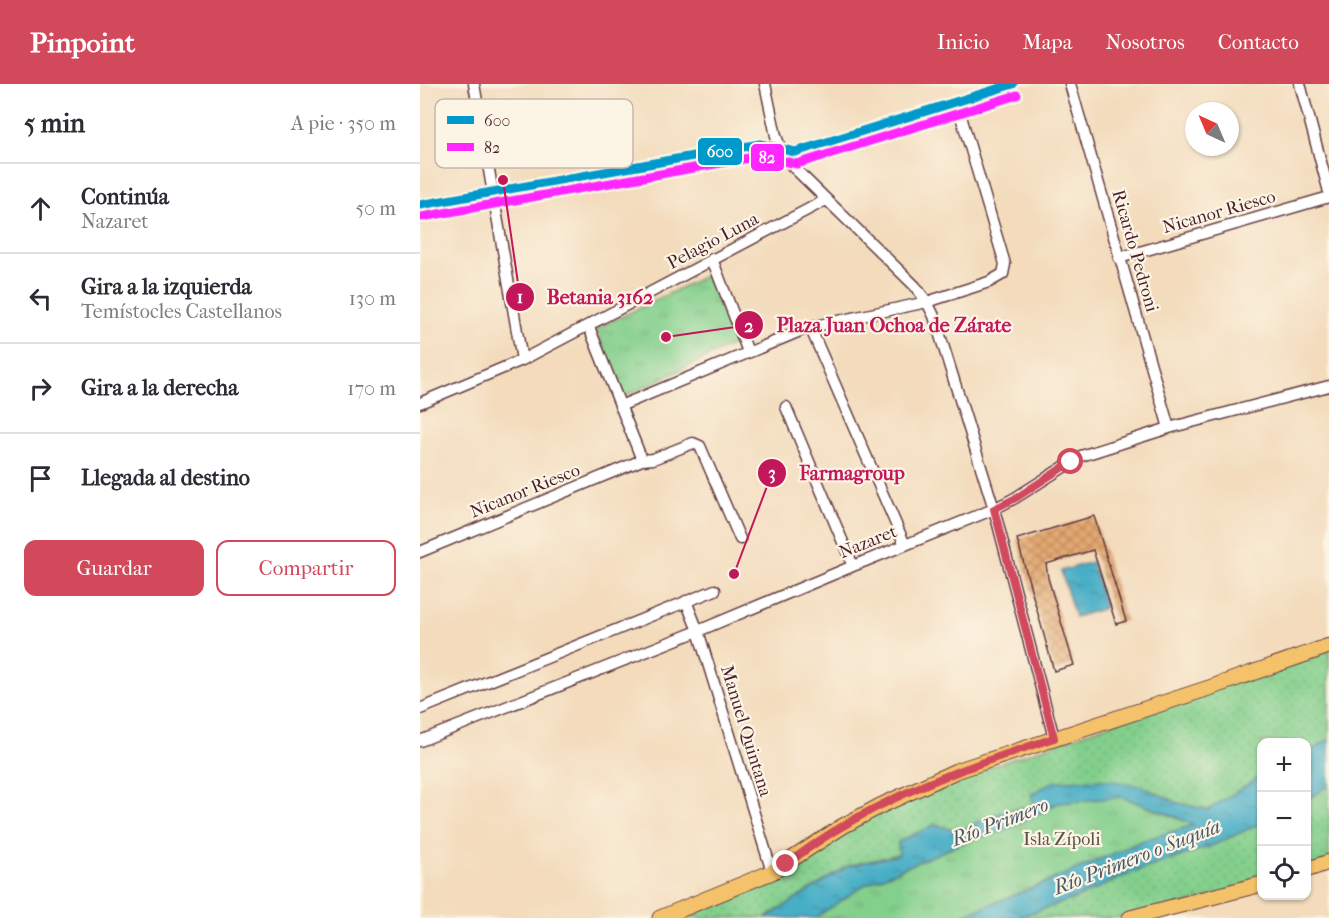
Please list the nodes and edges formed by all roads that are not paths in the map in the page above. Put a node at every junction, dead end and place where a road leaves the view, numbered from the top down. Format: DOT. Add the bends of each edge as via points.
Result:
graph roads {
  1 [pos="474,84"];
  2 [pos="765,84"];
  3 [pos="1013,84"];
  4 [pos="1070,84"];
  5 [pos="1300,84"];
  6 [pos="476,99"];
  7 [pos="957,103"];
  8 [pos="780,150"];
  9 [pos="488,168"];
  10 [pos="631,168"];
  11 [pos="633,168"];
  12 [pos="1329,192"];
  13 [pos="492,194"];
  14 [pos="1329,197"];
  15 [pos="826,200"];
  16 [pos="420,205"];
  17 [pos="1119,258"];
  18 [pos="712,259"];
  19 [pos="927,302"];
  20 [pos="589,327"];
  21 [pos="810,327"];
  22 [pos="748,352"];
  23 [pos="522,360"];
  24 [pos="1329,386"];
  25 [pos="420,403"];
  26 [pos="620,406"];
  27 [pos="786,407"];
  28 [pos="1169,428"];
  29 [pos="642,460"];
  30 [pos="994,509"];
  31 [pos="740,539"];
  32 [pos="905,545"];
  33 [pos="420,552"];
  34 [pos="853,566"];
  35 [pos="715,590"];
  36 [pos="686,601"];
  37 [pos="698,632"];
  38 [pos="1329,646"];
  39 [pos="420,709"];
  40 [pos="1054,738"];
  41 [pos="420,741"];
  42 [pos="1329,862"];
  43 [pos="1311,868"];
  44 [pos="772,872"];
  45 [pos="1257,886"];
  46 [pos="660,918"];
  47 [pos="1130,918"];
  1 -- 6 [label="street"];
  2 -- 8 [label="street"];
  3 -- 7 [label="street"];
  4 -- 17 [label="street, Ricardo Pedroni"];
  5 -- 12 [label="street"];
  7 -- 8 [label="street" via="795,152"];
  7 -- 19 [label="street" via="1005,264 1003,274 989,282"];
  8 -- 11 [label="street" via="760,144"];
  8 -- 15 [label="street" via="792,169"];
  9 -- 13 [label="street"];
  10 -- 13 [label="street"];
  13 -- 16 [label="street"];
  13 -- 23 [label="street"];
  14 -- 17 [label="street, Nicanor Riesco"];
  15 -- 18 [label="street, Pelagio Luna"];
  15 -- 19 [label="street"];
  17 -- 28 [label="street, Ricardo Pedroni"];
  18 -- 20 [label="street, Pelagio Luna"];
  18 -- 22 [label="street"];
  19 -- 21 [label="street"];
  19 -- 30 [label="street"];
  20 -- 23 [label="street, Pelagio Luna"];
  20 -- 26 [label="street"];
  21 -- 22 [label="street"];
  21 -- 32 [label="street"];
  22 -- 26 [label="street"];
  23 -- 25 [label="street, Pelagio Luna"];
  24 -- 28 [label="street, Nazaret"];
  26 -- 29 [label="street"];
  27 -- 34 [label="street"];
  28 -- 30 [label="street, Nazaret" via="1081,456"];
  29 -- 31 [label="street, Nicanor Riesco" via="693,443 700,446"];
  29 -- 33 [label="street, Nicanor Riesco"];
  30 -- 32 [label="street, Nazaret"];
  30 -- 40 [label="street"];
  32 -- 34 [label="street, Nazaret"];
  34 -- 37 [label="street, Nazaret"];
  35 -- 36 [label="street"];
  36 -- 37 [label="street, Manuel Quintana"];
  36 -- 39 [label="street"];
  37 -- 41 [label="street, Nazaret"];
  37 -- 44 [label="street, Manuel Quintana"];
  38 -- 40 [label="main road"];
  40 -- 44 [label="main road" via="956,771 880,806"];
  42 -- 43 [label="main road"];
  44 -- 46 [label="main road"];
  45 -- 47 [label="main road"];
}
